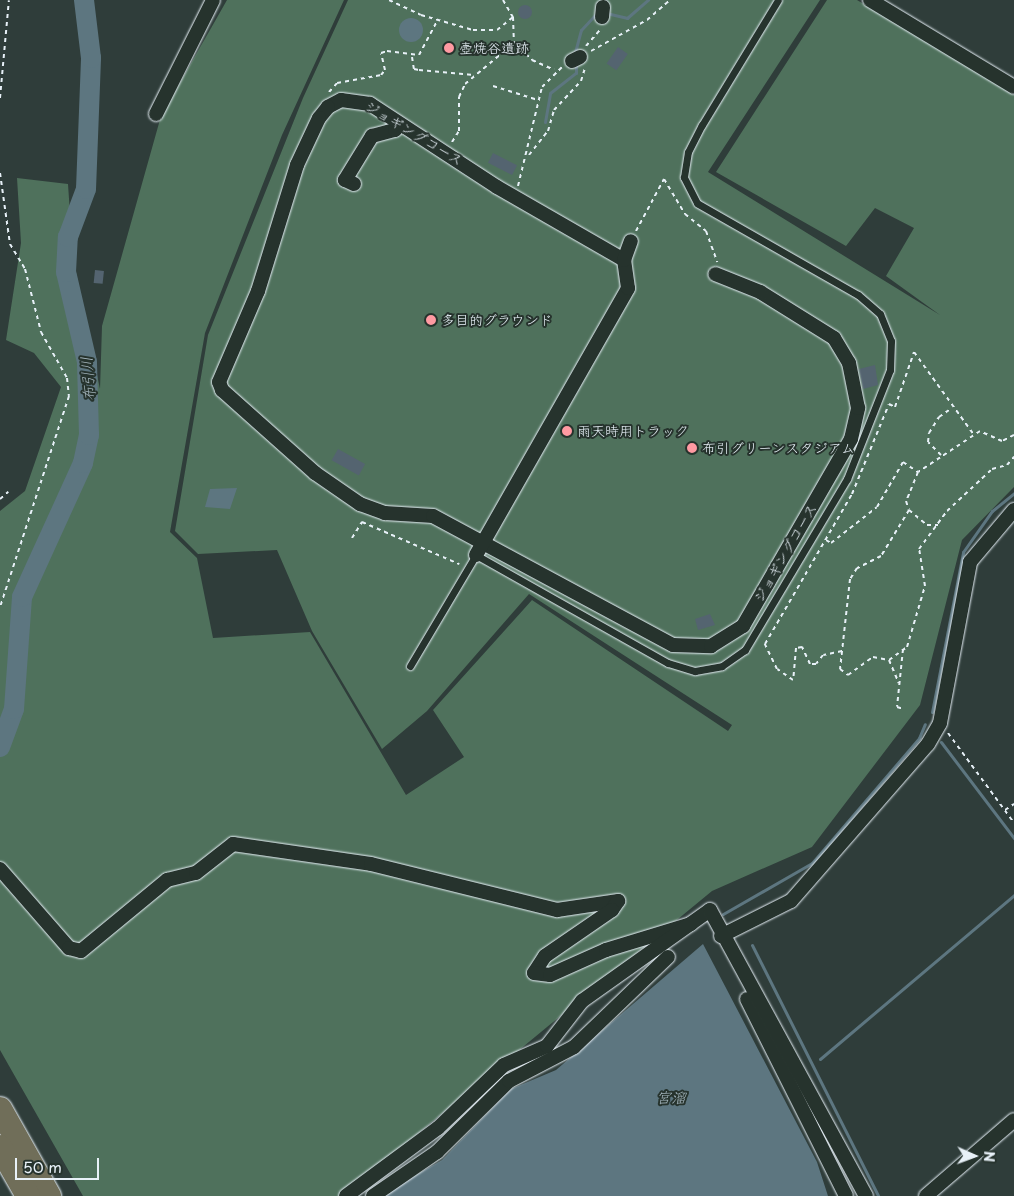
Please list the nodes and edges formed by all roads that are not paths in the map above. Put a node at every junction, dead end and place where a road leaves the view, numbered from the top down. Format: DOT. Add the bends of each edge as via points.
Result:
graph roads {
  1 [pos="213,0"];
  2 [pos="778,0"];
  3 [pos="870,0"];
  4 [pos="1014,87"];
  5 [pos="156,114"];
  6 [pos="398,124"];
  7 [pos="354,184"];
  8 [pos="631,241"];
  9 [pos="624,260"];
  10 [pos="715,274"];
  11 [pos="1014,510"];
  12 [pos="485,541"];
  13 [pos="476,555"];
  14 [pos="410,666"];
  15 [pos="0,870"];
  16 [pos="691,924"];
  17 [pos="716,932"];
  18 [pos="668,957"];
  19 [pos="0,1109"];
  20 [pos="1014,1120"];
  21 [pos="0,1147"];
  22 [pos="28,1196"];
  23 [pos="49,1196"];
  24 [pos="346,1196"];
  25 [pos="373,1196"];
  26 [pos="846,1196"];
  27 [pos="866,1196"];
  28 [pos="926,1196"];
  1 -- 5 [label="street"];
  2 -- 13 [label="lane" via="702,125 688,152 684,178 697,204 858,295 880,314 891,341 890,370 846,479 744,650 714,669 695,671 668,663"];
  3 -- 4 [label="street"];
  6 -- 7 [label="street" via="395,130 372,136 345,180"];
  6 -- 9 [label="street, ジョギングコース"];
  6 -- 12 [label="street, ジョギングコース" via="353,98 328,107 298,165 258,291 222,370 222,390 315,473 360,504 386,513 434,516"];
  8 -- 9 [label="street"];
  9 -- 12 [label="street" via="628,288"];
  10 -- 12 [label="street, ジョギングコース" via="760,292 827,332 850,363 857,388 852,439 743,626 711,646 673,645"];
  11 -- 17 [label="street" via="970,562 940,723 928,744 791,901"];
  12 -- 13 [label="street"];
  13 -- 14 [label="lane"];
  15 -- 16 [label="street" via="68,948 81,951 167,880 196,873 233,844 371,864 556,910 618,901 612,910 545,956 534,973 550,975 606,950"];
  16 -- 17 [label="street" via="710,910"];
  16 -- 24 [label="street" via="582,1001 547,1046 504,1065 438,1128"];
  17 -- 26 [label="street"];
  17 -- 27 [label="street" via="850,1160"];
  18 -- 25 [label="street" via="574,1047 509,1081 437,1152"];
  19 -- 23 [label="highway"];
  20 -- 28 [label="street"];
  21 -- 22 [label="highway"];
}
